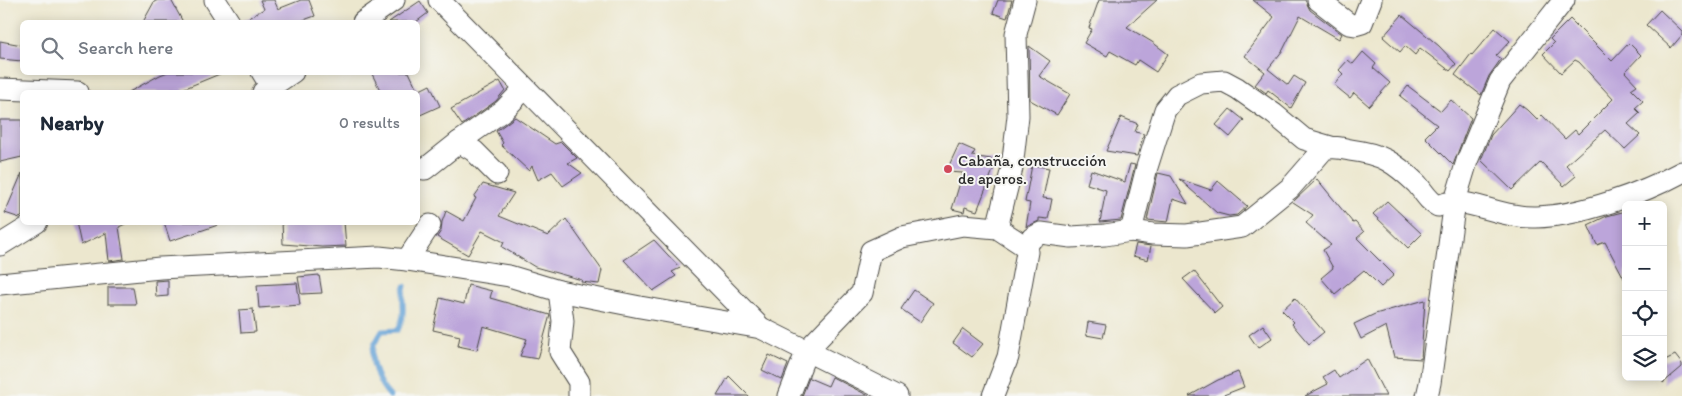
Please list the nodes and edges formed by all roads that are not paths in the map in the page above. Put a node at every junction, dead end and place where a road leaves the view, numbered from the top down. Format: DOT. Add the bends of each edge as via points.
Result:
graph roads {
  1 [pos="214,0"];
  2 [pos="394,0"];
  3 [pos="438,0"];
  4 [pos="1025,0"];
  5 [pos="1318,0"];
  6 [pos="1371,0"];
  7 [pos="1564,0"];
  8 [pos="228,20"];
  9 [pos="366,20"];
  10 [pos="286,75"];
  11 [pos="265,84"];
  12 [pos="0,89"];
  13 [pos="524,89"];
  14 [pos="26,90"];
  15 [pos="459,142"];
  16 [pos="1330,147"];
  17 [pos="420,168"];
  18 [pos="1682,172"];
  19 [pos="497,174"];
  20 [pos="1455,201"];
  21 [pos="32,225"];
  22 [pos="430,225"];
  23 [pos="997,228"];
  24 [pos="1131,231"];
  25 [pos="0,245"];
  26 [pos="1026,247"];
  27 [pos="407,260"];
  28 [pos="0,284"];
  29 [pos="559,290"];
  30 [pos="761,328"];
  31 [pos="807,350"];
  32 [pos="579,396"];
  33 [pos="789,396"];
  34 [pos="897,396"];
  35 [pos="993,396"];
  36 [pos="1427,396"];
  1 -- 8 [label="street"];
  2 -- 9 [label="street"];
  3 -- 13 [label="street"];
  4 -- 23 [label="street" via="1016,34 1018,116 1012,168"];
  5 -- 6 [label="street" via="1349,24 1355,25 1362,23"];
  7 -- 20 [label="street" via="1500,81 1466,161"];
  10 -- 11 [label="street"];
  12 -- 14 [label="street"];
  13 -- 15 [label="street" via="504,110"];
  13 -- 30 [label="street"];
  15 -- 17 [label="street" via="425,169"];
  15 -- 19 [label="street" via="474,151"];
  16 -- 20 [label="street" via="1383,157 1418,185 1431,202 1438,206"];
  16 -- 24 [label="street" via="1324,149 1290,188 1242,227 1187,235"];
  16 -- 24 [label="street" via="1304,139 1274,114 1224,81 1201,83 1177,96 1165,110"];
  18 -- 20 [label="street" via="1634,193 1578,211 1536,217 1506,214"];
  20 -- 36 [label="street"];
  21 -- 25 [label="street"];
  22 -- 27 [label="street"];
  23 -- 26 [label="street"];
  23 -- 31 [label="street" via="963,225 902,237 871,251 862,293"];
  24 -- 26 [label="street" via="1084,237 1042,232"];
  26 -- 35 [label="street" via="1027,258 1008,357"];
  27 -- 28 [label="street" via="379,258 160,268"];
  27 -- 29 [label="street" via="509,276"];
  29 -- 30 [label="street"];
  29 -- 32 [label="street" via="563,321 560,352 578,382"];
  30 -- 31 [label="street"];
  31 -- 33 [label="street"];
  31 -- 34 [label="street"];
}
